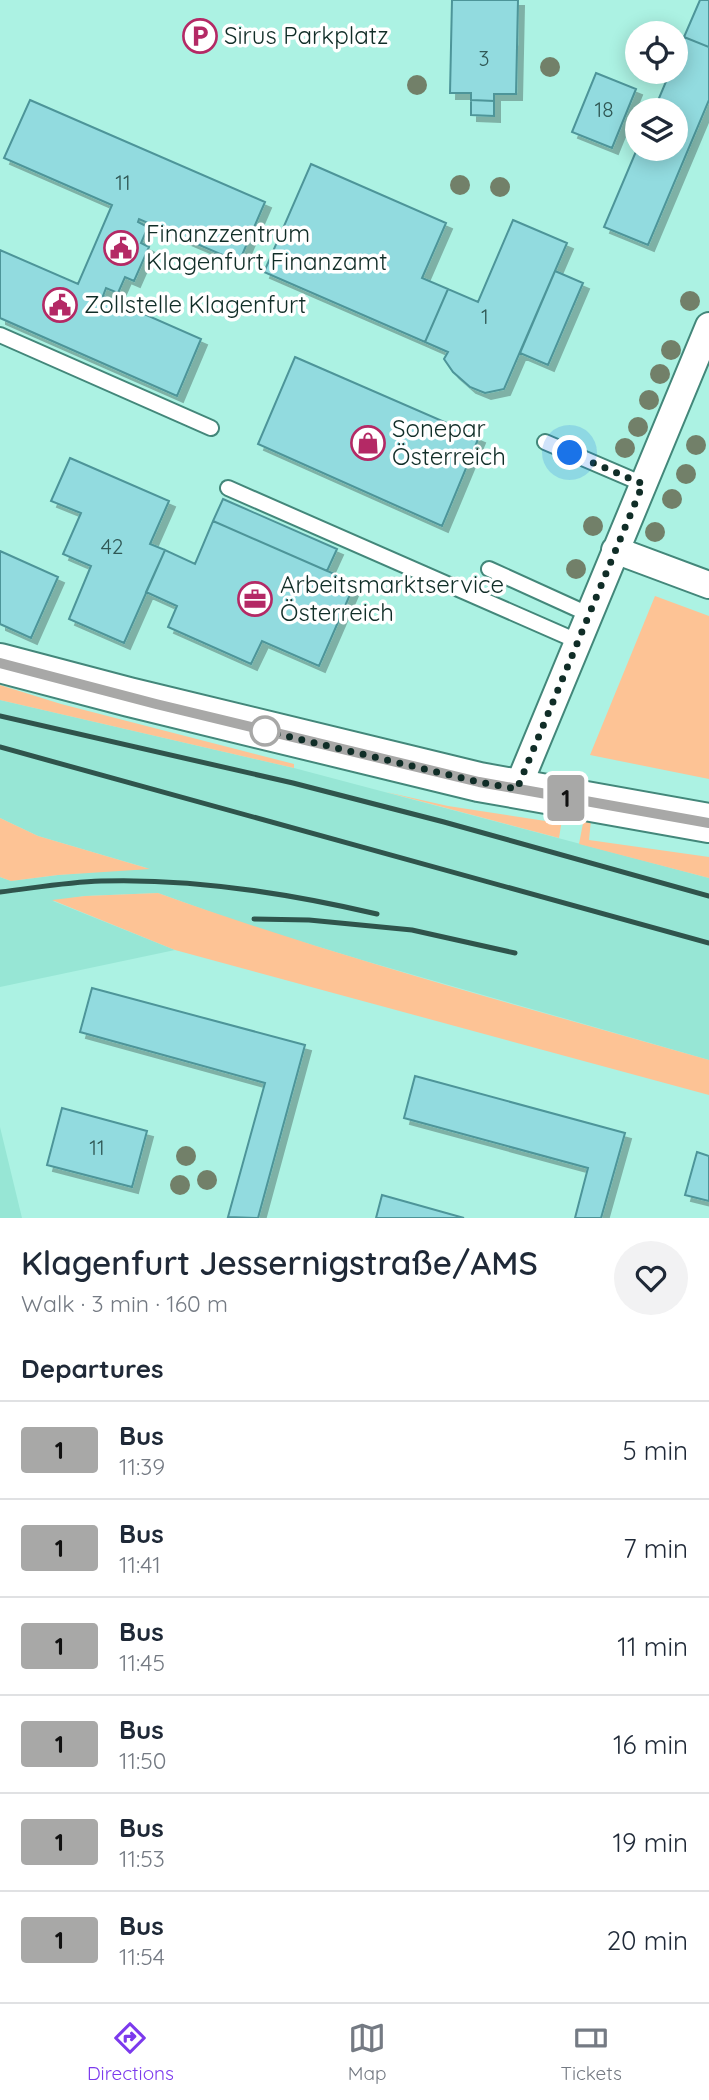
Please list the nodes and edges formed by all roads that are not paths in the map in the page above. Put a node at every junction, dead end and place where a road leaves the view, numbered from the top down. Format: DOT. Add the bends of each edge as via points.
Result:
graph roads {
  1 [pos="709,326"];
  2 [pos="0,335"];
  3 [pos="211,428"];
  4 [pos="545,442"];
  5 [pos="643,484"];
  6 [pos="228,488"];
  7 [pos="615,550"];
  8 [pos="489,569"];
  9 [pos="709,585"];
  10 [pos="588,614"];
  11 [pos="577,641"];
  12 [pos="0,663"];
  13 [pos="517,789"];
  14 [pos="709,823"];
  1 -- 5 [label="street"];
  2 -- 3 [label="lane"];
  4 -- 5 [label="lane"];
  5 -- 7 [label="street"];
  6 -- 11 [label="lane"];
  7 -- 9 [label="street"];
  7 -- 10 [label="street"];
  8 -- 10 [label="lane"];
  10 -- 11 [label="street"];
  11 -- 13 [label="street"];
  12 -- 13 [label="street" via="319,745"];
  13 -- 14 [label="street"];
}
